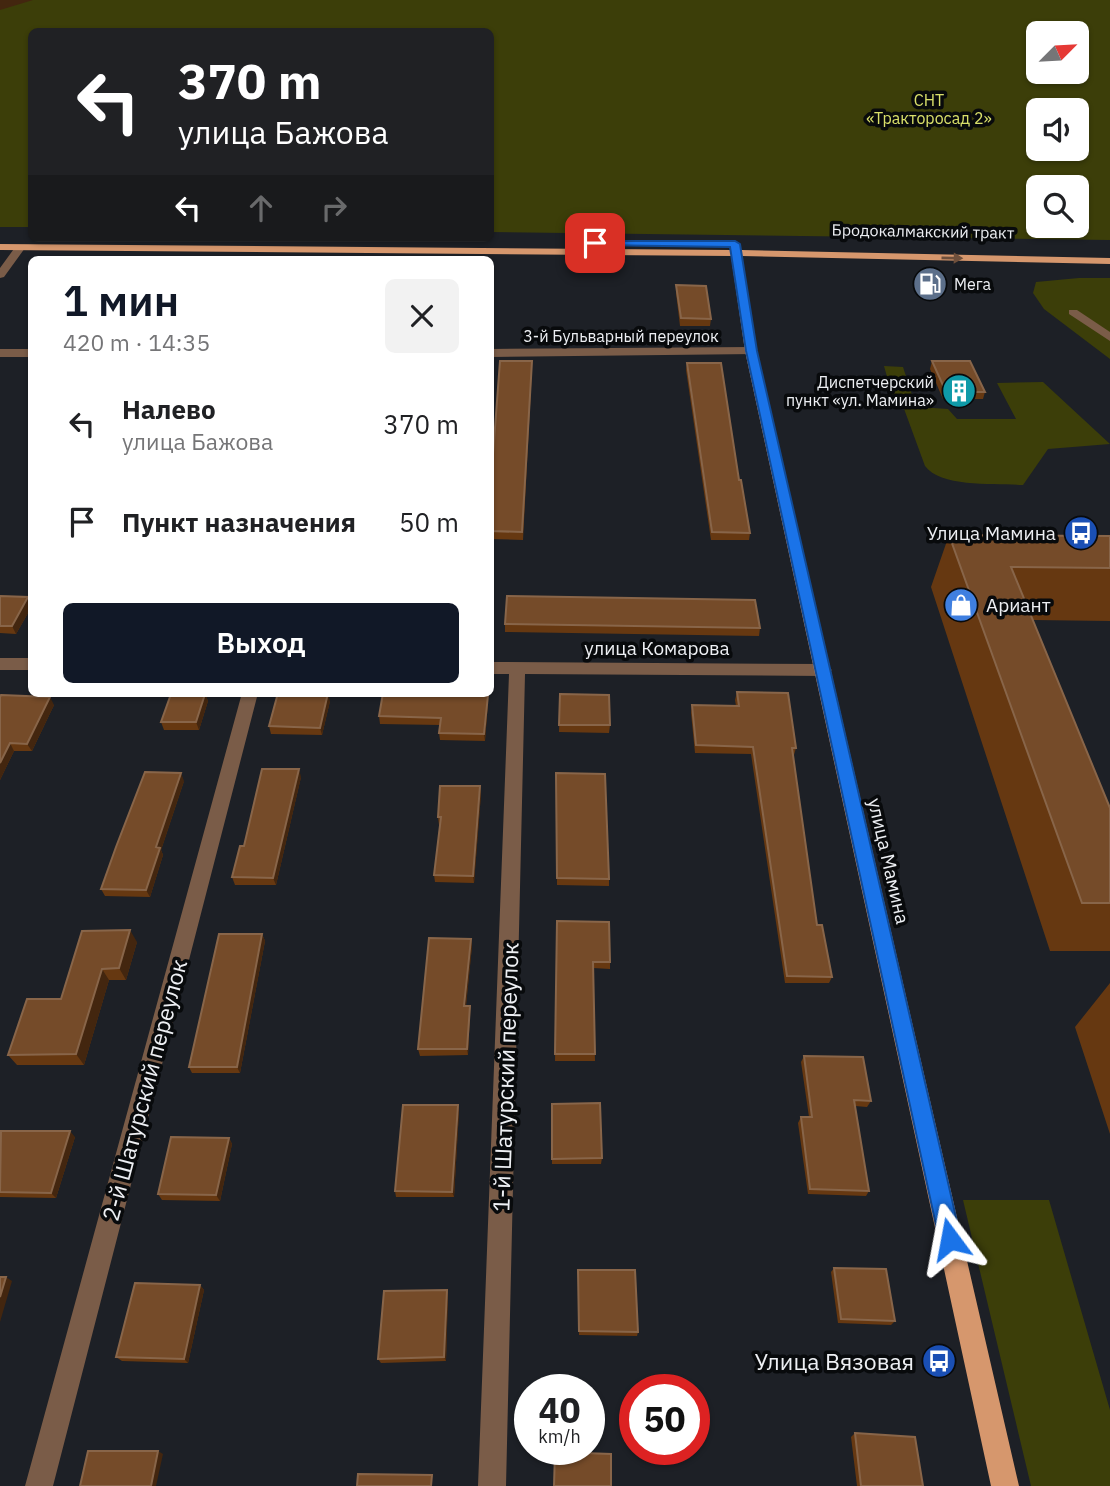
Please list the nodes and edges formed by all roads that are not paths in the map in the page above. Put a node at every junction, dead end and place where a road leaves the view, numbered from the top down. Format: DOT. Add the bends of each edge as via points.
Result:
graph roads {
  1 [pos="0,236"];
  2 [pos="28,236"];
  3 [pos="380,242"];
  4 [pos="0,247"];
  5 [pos="20,247"];
  6 [pos="736,249"];
  7 [pos="1110,250"];
  8 [pos="1110,261"];
  9 [pos="0,275"];
  10 [pos="1073,312"];
  11 [pos="1110,337"];
  12 [pos="751,351"];
  13 [pos="0,353"];
  14 [pos="28,353"];
  15 [pos="494,353"];
  16 [pos="0,664"];
  17 [pos="28,664"];
  18 [pos="494,668"];
  19 [pos="517,668"];
  20 [pos="824,670"];
  21 [pos="249,697"];
  22 [pos="39,1486"];
  23 [pos="492,1486"];
  24 [pos="1005,1486"];
  1 -- 2 [label="main road"];
  3 -- 6 [label="main road"];
  4 -- 5 [label="main road"];
  5 -- 6 [label="main road"];
  5 -- 9 [label="street"];
  6 -- 7 [label="main road, Бродокалмакский тракт"];
  6 -- 8 [label="main road, Бродокалмакский тракт, one-way"];
  6 -- 12 [label="main road, улица Мамина"];
  10 -- 11 [label="street"];
  12 -- 15 [label="street, 3-й Бульварный переулок"];
  12 -- 20 [label="main road, улица Мамина"];
  13 -- 14 [label="street"];
  16 -- 17 [label="street"];
  18 -- 19 [label="street, улица Комарова"];
  19 -- 20 [label="street, улица Комарова"];
  19 -- 23 [label="street, 1-й Шатурский переулок"];
  20 -- 24 [label="main road, улица Мамина"];
  21 -- 22 [label="street, 2-й Шатурский переулок"];
}
